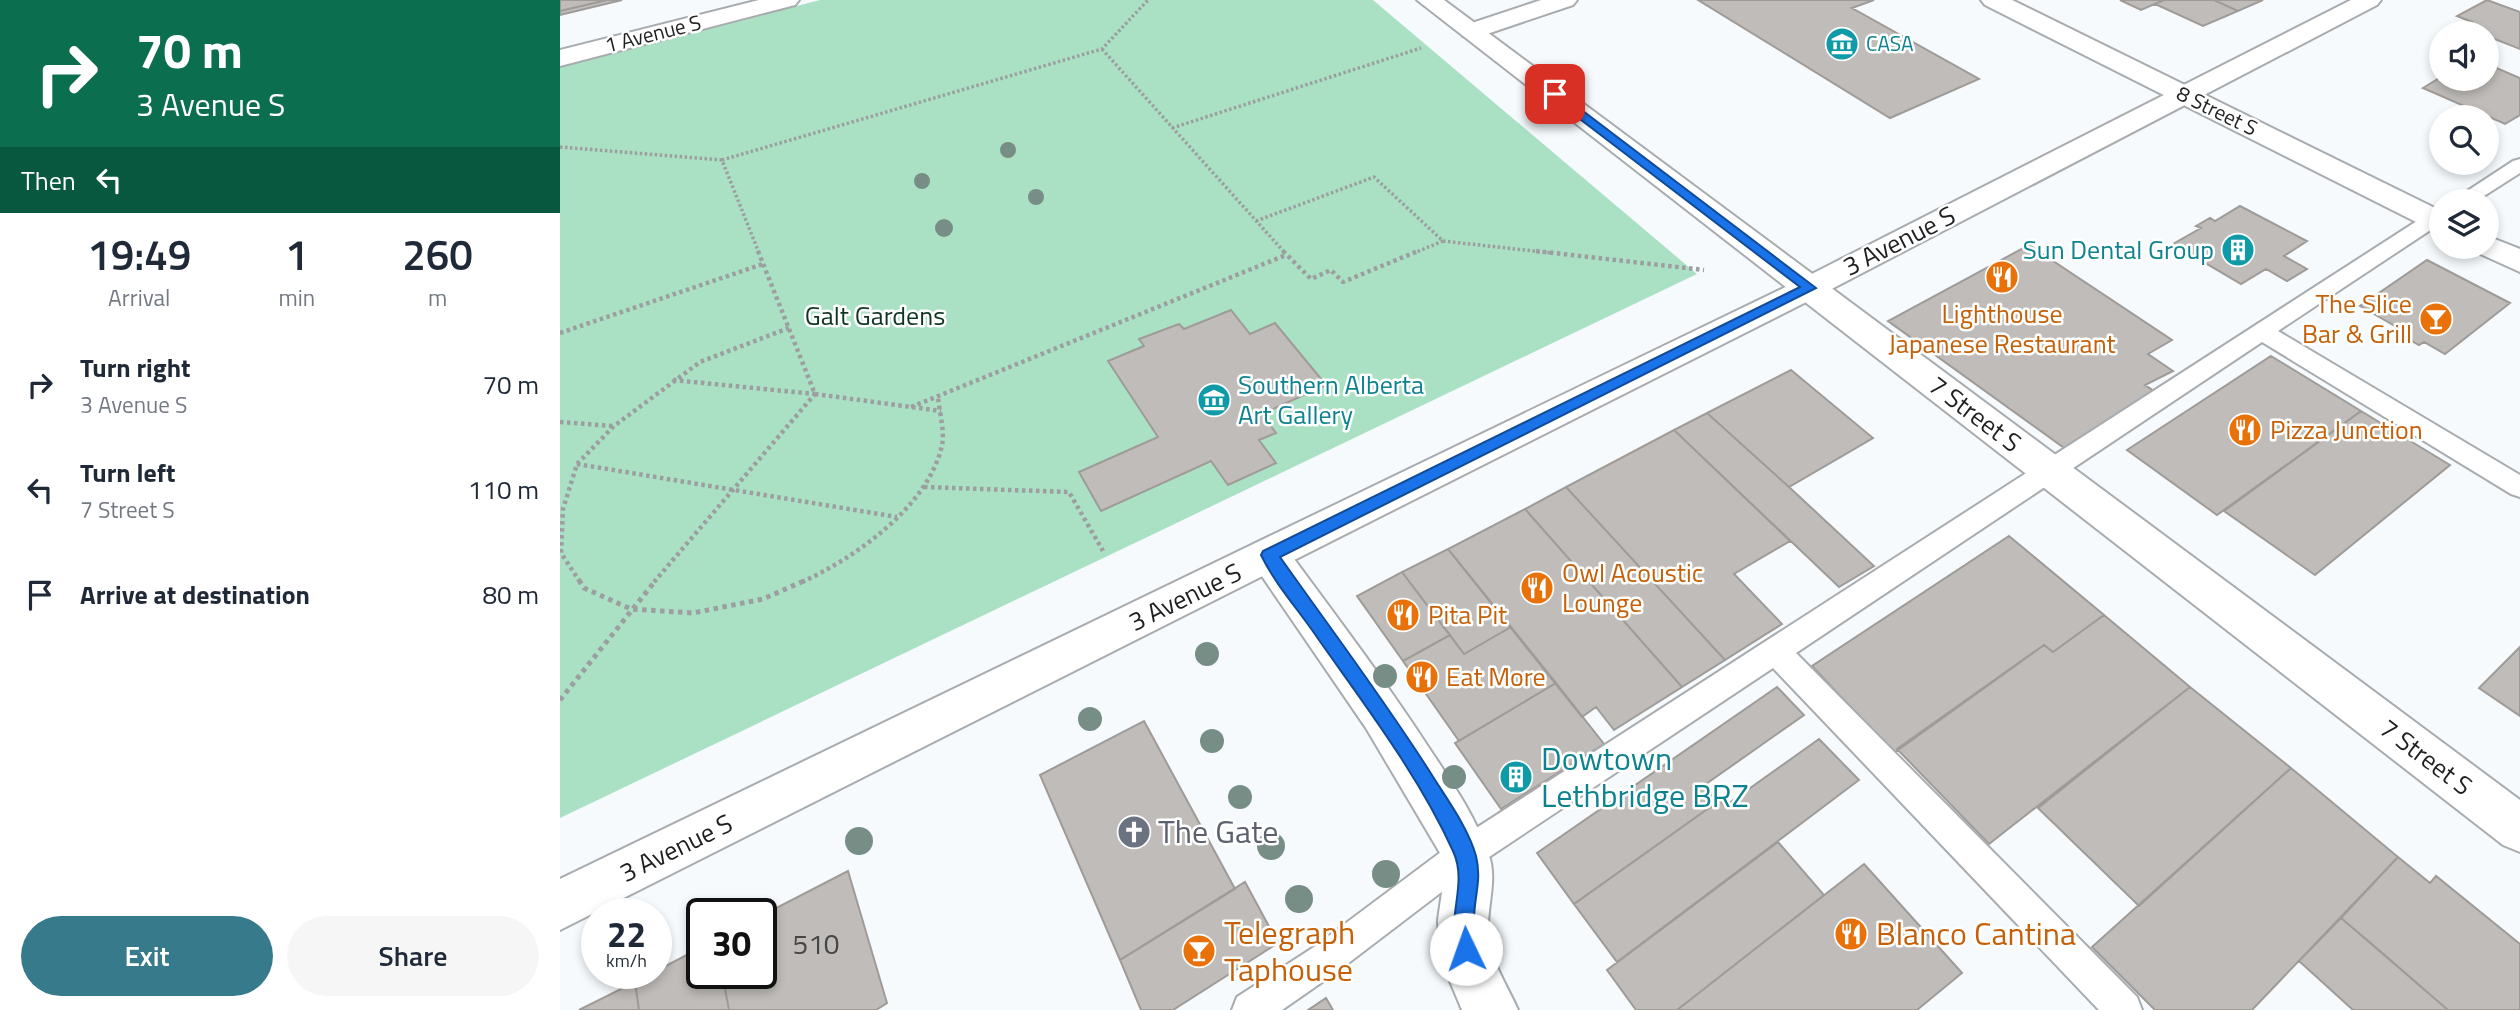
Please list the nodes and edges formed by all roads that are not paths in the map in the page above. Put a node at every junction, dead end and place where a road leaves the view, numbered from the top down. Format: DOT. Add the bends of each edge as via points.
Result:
graph roads {
  1 [pos="697,0"];
  2 [pos="1429,0"];
  3 [pos="1565,0"];
  4 [pos="1993,0"];
  5 [pos="2369,0"];
  6 [pos="780,1"];
  7 [pos="1472,31"];
  8 [pos="560,34"];
  9 [pos="560,58"];
  10 [pos="2183,94"];
  11 [pos="2520,165"];
  12 [pos="2481,189"];
  13 [pos="2429,214"];
  14 [pos="2429,225"];
  15 [pos="2499,252"];
  16 [pos="2520,262"];
  17 [pos="1809,288"];
  18 [pos="2264,332"];
  19 [pos="2050,471"];
  20 [pos="2520,487"];
  21 [pos="1269,555"];
  22 [pos="1775,651"];
  23 [pos="2520,829"];
  24 [pos="1465,854"];
  25 [pos="560,905"];
  26 [pos="1250,1010"];
  27 [pos="1491,1010"];
  28 [pos="2124,1010"];
  1 -- 8 [label="street, 1 Avenue S"];
  2 -- 7 [label="street, 7 Street S"];
  3 -- 7 [label="street"];
  4 -- 10 [label="street, 8 Street S"];
  5 -- 10 [label="street, 3 Avenue S"];
  6 -- 9 [label="street, 1 Avenue S"];
  7 -- 17 [label="street, 7 Street S"];
  10 -- 13 [label="street, 8 Street S"];
  10 -- 17 [label="street, 3 Avenue S"];
  11 -- 12 [label="lane"];
  14 -- 18 [label="lane"];
  15 -- 16 [label="street"];
  17 -- 19 [label="street, 7 Street S"];
  17 -- 21 [label="street, 3 Avenue S"];
  18 -- 19 [label="lane"];
  18 -- 20 [label="lane"];
  19 -- 22 [label="lane"];
  19 -- 23 [label="street, 7 Street S"];
  21 -- 24 [label="street" via="1397,737"];
  21 -- 25 [label="street, 3 Avenue S"];
  22 -- 24 [label="lane"];
  22 -- 28 [label="lane"];
  24 -- 26 [label="lane"];
  24 -- 27 [label="street" via="1469,889 1463,935 1469,963"];
}
